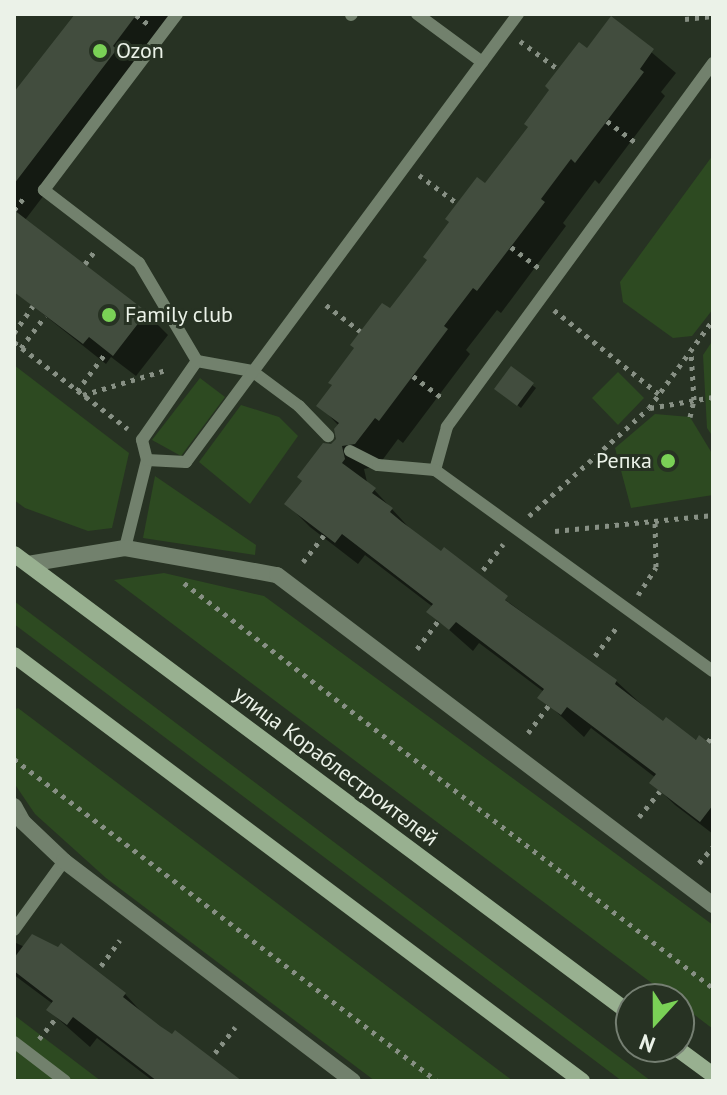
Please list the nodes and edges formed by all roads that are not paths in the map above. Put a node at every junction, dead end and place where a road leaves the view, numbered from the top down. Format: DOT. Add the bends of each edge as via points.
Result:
graph roads {
  1 [pos="177,14"];
  2 [pos="417,14"];
  3 [pos="518,14"];
  4 [pos="482,62"];
  5 [pos="713,63"];
  6 [pos="197,361"];
  7 [pos="252,371"];
  8 [pos="328,436"];
  9 [pos="350,451"];
  10 [pos="147,460"];
  11 [pos="435,470"];
  12 [pos="125,548"];
  13 [pos="14,554"];
  14 [pos="28,564"];
  15 [pos="14,655"];
  16 [pos="713,671"];
  17 [pos="14,806"];
  18 [pos="64,861"];
  19 [pos="713,905"];
  20 [pos="18,911"];
  21 [pos="14,930"];
  22 [pos="615,1002"];
  23 [pos="14,1042"];
  24 [pos="695,1062"];
  25 [pos="713,1075"];
  26 [pos="65,1081"];
  27 [pos="353,1081"];
  28 [pos="582,1081"];
  1 -- 6 [label="lane" via="44,190 139,263"];
  2 -- 4 [label="lane"];
  3 -- 4 [label="lane"];
  4 -- 7 [label="lane"];
  5 -- 11 [label="lane" via="447,427"];
  6 -- 7 [label="lane"];
  6 -- 10 [label="lane" via="142,440"];
  7 -- 8 [label="lane"];
  7 -- 10 [label="lane" via="186,462"];
  9 -- 11 [label="lane" via="378,465"];
  10 -- 12 [label="lane"];
  11 -- 16 [label="lane"];
  12 -- 14 [label="street"];
  12 -- 19 [label="street" via="277,575"];
  13 -- 14 [label="main road, улица Кораблестроителей"];
  14 -- 22 [label="main road, улица Кораблестроителей"];
  15 -- 28 [label="main road"];
  17 -- 18 [label="street" via="23,822"];
  18 -- 20 [label="lane"];
  18 -- 27 [label="street"];
  20 -- 21 [label="lane"];
  23 -- 26 [label="lane"];
  24 -- 25 [label="main road"];
}
